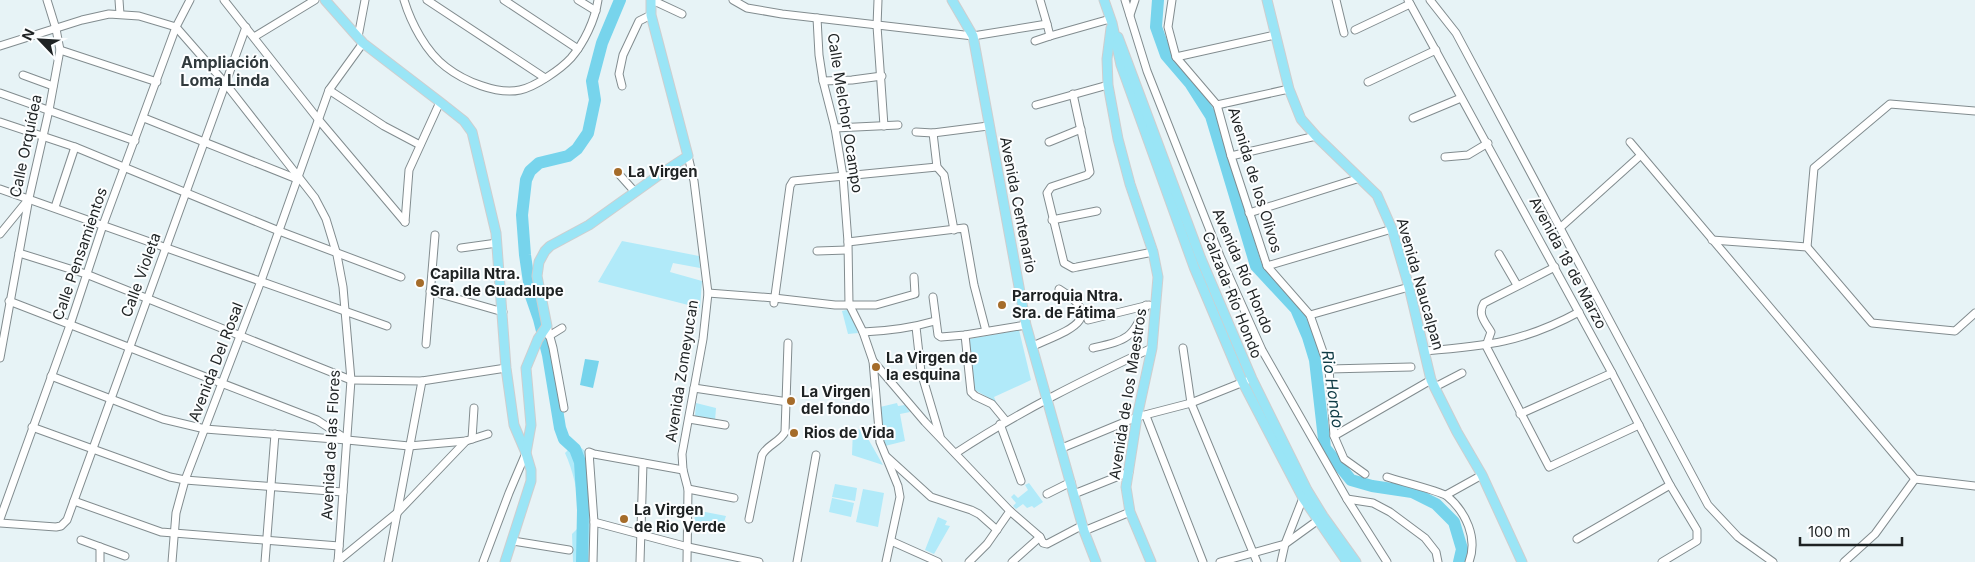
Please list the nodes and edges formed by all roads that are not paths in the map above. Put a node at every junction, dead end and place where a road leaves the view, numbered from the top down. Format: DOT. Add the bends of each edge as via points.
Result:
graph roads {
  1 [pos="47,0"];
  2 [pos="120,0"];
  3 [pos="190,0"];
  4 [pos="226,0"];
  5 [pos="315,0"];
  6 [pos="325,0"];
  7 [pos="365,0"];
  8 [pos="404,0"];
  9 [pos="427,0"];
  10 [pos="504,0"];
  11 [pos="578,0"];
  12 [pos="598,0"];
  13 [pos="652,0"];
  14 [pos="733,0"];
  15 [pos="751,0"];
  16 [pos="878,0"];
  17 [pos="952,0"];
  18 [pos="1040,0"];
  19 [pos="1104,0"];
  20 [pos="1125,0"];
  21 [pos="1135,0"];
  22 [pos="1174,0"];
  23 [pos="1267,0"];
  24 [pos="1336,0"];
  25 [pos="1430,0"];
  26 [pos="1409,2"];
  27 [pos="747,8"];
  28 [pos="596,11"];
  29 [pos="120,14"];
  30 [pos="682,14"];
  31 [pos="650,15"];
  32 [pos="1130,16"];
  33 [pos="817,18"];
  34 [pos="1111,21"];
  35 [pos="1048,24"];
  36 [pos="877,26"];
  37 [pos="176,27"];
  38 [pos="246,27"];
  39 [pos="56,29"];
  40 [pos="1355,30"];
  41 [pos="1344,33"];
  42 [pos="973,36"];
  43 [pos="1050,36"];
  44 [pos="1275,36"];
  45 [pos="254,37"];
  46 [pos="361,40"];
  47 [pos="1035,41"];
  48 [pos="0,46"];
  49 [pos="578,49"];
  50 [pos="60,50"];
  51 [pos="1436,50"];
  52 [pos="1176,58"];
  53 [pos="22,75"];
  54 [pos="882,76"];
  55 [pos="545,78"];
  56 [pos="823,81"];
  57 [pos="157,82"];
  58 [pos="1368,82"];
  59 [pos="225,84"];
  60 [pos="1108,85"];
  61 [pos="53,86"];
  62 [pos="622,86"];
  63 [pos="1289,89"];
  64 [pos="330,90"];
  65 [pos="0,92"];
  66 [pos="1073,94"];
  67 [pos="1461,98"];
  68 [pos="440,102"];
  69 [pos="1036,105"];
  70 [pos="1217,105"];
  71 [pos="49,110"];
  72 [pos="1975,111"];
  73 [pos="144,118"];
  74 [pos="1413,118"];
  75 [pos="318,119"];
  76 [pos="0,122"];
  77 [pos="898,125"];
  78 [pos="884,126"];
  79 [pos="988,126"];
  80 [pos="835,128"];
  81 [pos="1081,129"];
  82 [pos="916,132"];
  83 [pos="934,133"];
  84 [pos="43,136"];
  85 [pos="1316,136"];
  86 [pos="135,141"];
  87 [pos="204,141"];
  88 [pos="1049,142"];
  89 [pos="1630,142"];
  90 [pos="1488,143"];
  91 [pos="420,145"];
  92 [pos="75,147"];
  93 [pos="1641,155"];
  94 [pos="688,156"];
  95 [pos="1230,156"];
  96 [pos="1446,157"];
  97 [pos="125,167"];
  98 [pos="938,167"];
  99 [pos="618,173"];
  100 [pos="843,176"];
  101 [pos="297,177"];
  102 [pos="1360,178"];
  103 [pos="0,189"];
  104 [pos="634,192"];
  105 [pos="186,193"];
  106 [pos="29,198"];
  107 [pos="55,207"];
  108 [pos="1097,211"];
  109 [pos="1249,212"];
  110 [pos="1052,220"];
  111 [pos="103,225"];
  112 [pos="1561,227"];
  113 [pos="1392,229"];
  114 [pos="954,230"];
  115 [pos="279,231"];
  116 [pos="0,234"];
  117 [pos="435,235"];
  118 [pos="1712,240"];
  119 [pos="848,242"];
  120 [pos="497,244"];
  121 [pos="166,246"];
  122 [pos="1807,247"];
  123 [pos="461,248"];
  124 [pos="847,250"];
  125 [pos="818,251"];
  126 [pos="1153,252"];
  127 [pos="19,253"];
  128 [pos="337,254"];
  129 [pos="1499,254"];
  130 [pos="1267,266"];
  131 [pos="1555,267"];
  132 [pos="86,274"];
  133 [pos="401,277"];
  134 [pos="914,277"];
  135 [pos="261,281"];
  136 [pos="1517,285"];
  137 [pos="1409,287"];
  138 [pos="1059,289"];
  139 [pos="430,291"];
  140 [pos="708,293"];
  141 [pos="933,297"];
  142 [pos="146,298"];
  143 [pos="774,300"];
  144 [pos="9,301"];
  145 [pos="1157,302"];
  146 [pos="849,304"];
  147 [pos="1146,305"];
  148 [pos="345,311"];
  149 [pos="503,312"];
  150 [pos="1579,312"];
  151 [pos="1975,312"];
  152 [pos="1310,315"];
  153 [pos="1088,320"];
  154 [pos="935,321"];
  155 [pos="70,325"];
  156 [pos="1026,325"];
  157 [pos="387,326"];
  158 [pos="916,327"];
  159 [pos="562,328"];
  160 [pos="986,331"];
  161 [pos="864,332"];
  162 [pos="545,333"];
  163 [pos="241,334"];
  164 [pos="965,335"];
  165 [pos="426,344"];
  166 [pos="788,344"];
  167 [pos="1033,346"];
  168 [pos="1486,346"];
  169 [pos="128,348"];
  170 [pos="1093,348"];
  171 [pos="1152,348"];
  172 [pos="1183,348"];
  173 [pos="1425,351"];
  174 [pos="0,358"];
  175 [pos="873,361"];
  176 [pos="1411,367"];
  177 [pos="506,368"];
  178 [pos="1329,368"];
  179 [pos="1462,373"];
  180 [pos="1612,373"];
  181 [pos="883,374"];
  182 [pos="51,376"];
  183 [pos="874,378"];
  184 [pos="1252,379"];
  185 [pos="352,380"];
  186 [pos="422,382"];
  187 [pos="1243,383"];
  188 [pos="222,384"];
  189 [pos="1433,384"];
  190 [pos="694,388"];
  191 [pos="111,399"];
  192 [pos="1049,400"];
  193 [pos="788,402"];
  194 [pos="1191,403"];
  195 [pos="474,408"];
  196 [pos="564,408"];
  197 [pos="1520,414"];
  198 [pos="1142,416"];
  199 [pos="689,419"];
  200 [pos="1003,423"];
  201 [pos="1639,425"];
  202 [pos="725,426"];
  203 [pos="32,427"];
  204 [pos="206,429"];
  205 [pos="275,434"];
  206 [pos="488,434"];
  207 [pos="1334,436"];
  208 [pos="940,438"];
  209 [pos="347,440"];
  210 [pos="469,440"];
  211 [pos="409,446"];
  212 [pos="1062,448"];
  213 [pos="92,449"];
  214 [pos="526,453"];
  215 [pos="956,454"];
  216 [pos="816,455"];
  217 [pos="886,456"];
  218 [pos="643,463"];
  219 [pos="683,470"];
  220 [pos="1129,472"];
  221 [pos="1365,474"];
  222 [pos="1482,475"];
  223 [pos="1388,477"];
  224 [pos="1914,479"];
  225 [pos="186,480"];
  226 [pos="1021,481"];
  227 [pos="1071,482"];
  228 [pos="1670,485"];
  229 [pos="1975,486"];
  230 [pos="272,487"];
  231 [pos="688,489"];
  232 [pos="343,492"];
  233 [pos="1047,494"];
  234 [pos="1074,494"];
  235 [pos="1446,496"];
  236 [pos="734,498"];
  237 [pos="1303,498"];
  238 [pos="1347,499"];
  239 [pos="74,501"];
  240 [pos="1010,511"];
  241 [pos="398,512"];
  242 [pos="1130,512"];
  243 [pos="1320,518"];
  244 [pos="749,519"];
  245 [pos="0,521"];
  246 [pos="594,522"];
  247 [pos="1084,528"];
  248 [pos="997,530"];
  249 [pos="174,533"];
  250 [pos="640,535"];
  251 [pos="1040,537"];
  252 [pos="1577,539"];
  253 [pos="81,540"];
  254 [pos="268,541"];
  255 [pos="513,541"];
  256 [pos="891,541"];
  257 [pos="1285,544"];
  258 [pos="339,546"];
  259 [pos="100,547"];
  260 [pos="688,547"];
  261 [pos="569,550"];
  262 [pos="1252,552"];
  263 [pos="125,556"];
  264 [pos="744,561"];
  265 [pos="100,562"];
  266 [pos="172,562"];
  267 [pos="265,562"];
  268 [pos="338,562"];
  269 [pos="388,562"];
  270 [pos="483,562"];
  271 [pos="505,562"];
  272 [pos="593,562"];
  273 [pos="640,562"];
  274 [pos="687,562"];
  275 [pos="759,562"];
  276 [pos="797,562"];
  277 [pos="886,562"];
  278 [pos="938,562"];
  279 [pos="969,562"];
  280 [pos="1012,562"];
  281 [pos="1096,562"];
  282 [pos="1151,562"];
  283 [pos="1203,562"];
  284 [pos="1220,562"];
  285 [pos="1257,562"];
  286 [pos="1281,562"];
  287 [pos="1347,562"];
  288 [pos="1356,562"];
  289 [pos="1387,562"];
  290 [pos="1438,562"];
  291 [pos="1469,562"];
  292 [pos="1522,562"];
  293 [pos="1662,562"];
  294 [pos="1773,562"];
  295 [pos="1844,562"];
  1 -- 39 [label="street, Calle Orquídea"];
  2 -- 29 [label="street"];
  3 -- 37 [label="street, Calle Pensamientos"];
  4 -- 38 [label="street"];
  5 -- 45 [label="street"];
  6 -- 46 [label="main road"];
  7 -- 46 [label="street"];
  8 -- 55 [label="street" via="424,43 445,66 469,81 493,89 520,90"];
  9 -- 55 [label="street"];
  10 -- 49 [label="street"];
  11 -- 28 [label="street"];
  12 -- 28 [label="street"];
  13 -- 30 [label="street"];
  13 -- 31 [label="main road"];
  14 -- 27 [label="street"];
  15 -- 27 [label="street"];
  16 -- 36 [label="street"];
  17 -- 42 [label="main road, Avenida Centenario"];
  18 -- 35 [label="street"];
  19 -- 34 [label="main road, Calzada Río Hondo"];
  20 -- 32 [label="street, Avenida Río Hondo"];
  21 -- 32 [label="street"];
  22 -- 52 [label="street, Avenida de los Olivos" via="1168,27"];
  23 -- 44 [label="main road, Avenida Naucalpan"];
  24 -- 41 [label="street"];
  25 -- 112 [label="street" via="1456,34"];
  26 -- 40 [label="street"];
  26 -- 51 [label="street, Avenida 18 de Marzo"];
  27 -- 33 [label="street"];
  28 -- 49 [label="street"];
  29 -- 37 [label="street"];
  29 -- 39 [label="street" via="100,15"];
  31 -- 62 [label="street" via="639,21 623,54 619,74"];
  31 -- 94 [label="main road"];
  32 -- 238 [label="street, Avenida Río Hondo" via="1147,71 1220,256 1262,350"];
  33 -- 36 [label="street"];
  33 -- 56 [label="street, Calle Melchor Ocampo" via="818,55"];
  34 -- 43 [label="street"];
  34 -- 60 [label="main road, Avenida de los Maestros"];
  34 -- 184 [label="main road, Calzada Río Hondo" via="1201,259"];
  34 -- 187 [label="main road, Calzada Río Hondo" via="1121,65 1194,267"];
  35 -- 42 [label="street"];
  35 -- 43 [label="street"];
  36 -- 42 [label="street"];
  36 -- 54 [label="street"];
  37 -- 57 [label="street, Calle Pensamientos"];
  37 -- 59 [label="street, Avenida de las Flores"];
  38 -- 45 [label="street"];
  38 -- 59 [label="street, Calle Violeta"];
  39 -- 48 [label="street"];
  39 -- 50 [label="street, Calle Orquídea"];
  42 -- 79 [label="main road, Avenida Centenario"];
  43 -- 47 [label="street"];
  44 -- 52 [label="street"];
  44 -- 63 [label="main road, Avenida Naucalpan"];
  45 -- 75 [label="street"];
  46 -- 64 [label="street, Avenida Del Rosal"];
  46 -- 68 [label="main road"];
  49 -- 55 [label="street" via="562,68"];
  50 -- 57 [label="street"];
  50 -- 61 [label="street, Calle Orquídea"];
  51 -- 58 [label="street"];
  51 -- 67 [label="street, Avenida 18 de Marzo"];
  52 -- 70 [label="street, Avenida de los Olivos"];
  53 -- 61 [label="street"];
  54 -- 56 [label="street"];
  54 -- 78 [label="street"];
  56 -- 80 [label="street, Calle Melchor Ocampo"];
  57 -- 73 [label="street, Calle Pensamientos"];
  59 -- 87 [label="street, Calle Violeta"];
  59 -- 101 [label="street, Avenida de las Flores"];
  60 -- 66 [label="street"];
  60 -- 126 [label="main road, Avenida de los Maestros" via="1125,166"];
  61 -- 71 [label="street, Calle Orquídea"];
  63 -- 70 [label="street"];
  63 -- 85 [label="main road, Avenida Naucalpan" via="1301,118"];
  64 -- 75 [label="street, Avenida Del Rosal"];
  64 -- 91 [label="street" via="384,126"];
  65 -- 71 [label="street"];
  66 -- 69 [label="street"];
  66 -- 81 [label="street"];
  67 -- 74 [label="street"];
  67 -- 90 [label="street, Avenida 18 de Marzo"];
  68 -- 91 [label="street"];
  68 -- 120 [label="main road" via="464,121 472,132"];
  70 -- 95 [label="street, Avenida de los Olivos"];
  71 -- 84 [label="street, Calle Orquídea"];
  71 -- 86 [label="street"];
  72 -- 122 [label="street" via="1890,104 1814,168"];
  73 -- 86 [label="street, Calle Pensamientos"];
  73 -- 87 [label="street"];
  75 -- 91 [label="street" via="405,222 408,170"];
  75 -- 101 [label="street, Avenida Del Rosal"];
  76 -- 84 [label="street"];
  77 -- 78 [label="street"];
  78 -- 80 [label="street"];
  79 -- 83 [label="street"];
  79 -- 156 [label="main road, Avenida Centenario"];
  80 -- 100 [label="street, Calle Melchor Ocampo"];
  81 -- 88 [label="street"];
  81 -- 110 [label="street" via="1090,172 1048,190 1046,196"];
  82 -- 83 [label="street"];
  83 -- 98 [label="street"];
  84 -- 92 [label="street"];
  84 -- 106 [label="street, Calle Orquídea"];
  85 -- 95 [label="street"];
  85 -- 102 [label="main road, Avenida Naucalpan"];
  86 -- 97 [label="street, Calle Pensamientos"];
  87 -- 101 [label="street"];
  87 -- 105 [label="street, Calle Violeta"];
  89 -- 93 [label="street"];
  90 -- 96 [label="street" via="1468,155"];
  90 -- 131 [label="street, Avenida 18 de Marzo"];
  92 -- 97 [label="street"];
  92 -- 107 [label="street"];
  93 -- 112 [label="street"];
  93 -- 118 [label="street"];
  94 -- 104 [label="main road"];
  94 -- 140 [label="street, Avenida Zomeyucan"];
  95 -- 109 [label="street, Avenida de los Olivos"];
  97 -- 105 [label="street"];
  97 -- 111 [label="street, Calle Pensamientos"];
  98 -- 100 [label="street"];
  98 -- 114 [label="street" via="944,175"];
  99 -- 104 [label="street"];
  100 -- 119 [label="street, Calle Melchor Ocampo"];
  100 -- 143 [label="street" via="795,179 791,183"];
  101 -- 115 [label="street, Avenida Del Rosal"];
  101 -- 128 [label="street, Avenida de las Flores" via="321,208"];
  102 -- 109 [label="street"];
  102 -- 113 [label="main road, Avenida Naucalpan" via="1377,195"];
  103 -- 106 [label="street"];
  104 -- 162 [label="main road" via="589,225 550,246 542,256 537,278"];
  105 -- 115 [label="street"];
  105 -- 121 [label="street, Calle Violeta"];
  106 -- 107 [label="street"];
  106 -- 116 [label="street"];
  106 -- 127 [label="street, Calle Orquídea"];
  107 -- 111 [label="street"];
  108 -- 110 [label="street"];
  109 -- 130 [label="street, Avenida de los Olivos"];
  110 -- 126 [label="street" via="1064,263 1073,268"];
  111 -- 121 [label="street"];
  111 -- 132 [label="street, Calle Pensamientos"];
  112 -- 294 [label="street" via="1708,506 1738,537"];
  113 -- 130 [label="street"];
  113 -- 137 [label="main road, Avenida Naucalpan"];
  114 -- 119 [label="street"];
  114 -- 160 [label="street" via="964,228"];
  115 -- 128 [label="street"];
  115 -- 135 [label="street, Avenida Del Rosal"];
  117 -- 139 [label="street"];
  118 -- 122 [label="street"];
  118 -- 224 [label="street"];
  119 -- 124 [label="street, Calle Melchor Ocampo"];
  120 -- 123 [label="street"];
  120 -- 149 [label="main road"];
  121 -- 135 [label="street"];
  121 -- 142 [label="street, Calle Violeta"];
  122 -- 151 [label="street" via="1872,322 1955,331"];
  124 -- 125 [label="street"];
  124 -- 146 [label="street, Calle Melchor Ocampo"];
  126 -- 145 [label="main road, Avenida de los Maestros" via="1158,277"];
  127 -- 132 [label="street"];
  127 -- 144 [label="street, Calle Orquídea"];
  128 -- 133 [label="street"];
  128 -- 148 [label="street, Avenida de las Flores"];
  129 -- 136 [label="street"];
  130 -- 152 [label="street, Avenida de los Olivos"];
  131 -- 136 [label="street"];
  131 -- 150 [label="street, Avenida 18 de Marzo"];
  132 -- 142 [label="street"];
  132 -- 155 [label="street, Calle Pensamientos"];
  134 -- 146 [label="street" via="915,294 876,304"];
  135 -- 148 [label="street"];
  135 -- 163 [label="street, Avenida Del Rosal"];
  136 -- 168 [label="street" via="1484,303 1480,309 1491,332"];
  137 -- 152 [label="street"];
  137 -- 173 [label="main road, Avenida Naucalpan"];
  138 -- 167 [label="street" via="1078,303 1082,316 1080,322"];
  139 -- 149 [label="street"];
  139 -- 165 [label="street"];
  140 -- 143 [label="street"];
  140 -- 190 [label="street, Avenida Zomeyucan"];
  141 -- 154 [label="street"];
  142 -- 163 [label="street"];
  142 -- 169 [label="street, Calle Violeta"];
  143 -- 146 [label="street"];
  144 -- 155 [label="street"];
  144 -- 174 [label="street, Calle Orquídea"];
  145 -- 147 [label="street"];
  145 -- 171 [label="main road, Avenida de los Maestros"];
  146 -- 161 [label="street, Calle Melchor Ocampo"];
  147 -- 153 [label="street"];
  147 -- 170 [label="street" via="1138,327 1123,341"];
  148 -- 157 [label="street"];
  148 -- 185 [label="street, Avenida de las Flores"];
  149 -- 177 [label="main road"];
  150 -- 168 [label="street" via="1524,337"];
  150 -- 180 [label="street, Avenida 18 de Marzo"];
  152 -- 178 [label="street, Avenida de los Olivos"];
  154 -- 158 [label="street"];
  154 -- 164 [label="street" via="938,335"];
  155 -- 169 [label="street"];
  155 -- 182 [label="street, Calle Pensamientos"];
  156 -- 160 [label="street"];
  156 -- 167 [label="main road, Avenida Centenario"];
  158 -- 161 [label="street"];
  158 -- 208 [label="street" via="921,372"];
  159 -- 162 [label="street"];
  160 -- 164 [label="street"];
  161 -- 175 [label="street, Calle Melchor Ocampo"];
  162 -- 196 [label="street"];
  162 -- 214 [label="main road" via="526,368 531,425"];
  163 -- 185 [label="street"];
  163 -- 188 [label="street, Avenida Del Rosal"];
  164 -- 200 [label="street" via="971,392 992,404"];
  166 -- 193 [label="street"];
  167 -- 192 [label="main road, Avenida Centenario"];
  168 -- 173 [label="street"];
  168 -- 197 [label="street"];
  169 -- 188 [label="street"];
  169 -- 191 [label="street, Calle Violeta"];
  171 -- 192 [label="street"];
  171 -- 198 [label="main road, Avenida de los Maestros"];
  172 -- 194 [label="street"];
  173 -- 189 [label="main road, Avenida Naucalpan"];
  175 -- 181 [label="street"];
  175 -- 183 [label="street, Calle Melchor Ocampo"];
  176 -- 178 [label="street"];
  177 -- 186 [label="street"];
  177 -- 214 [label="main road" via="515,428"];
  178 -- 207 [label="street, Avenida de los Olivos"];
  179 -- 189 [label="street"];
  180 -- 197 [label="street"];
  180 -- 201 [label="street, Avenida 18 de Marzo"];
  181 -- 183 [label="street"];
  181 -- 208 [label="street"];
  182 -- 191 [label="street"];
  182 -- 203 [label="street, Calle Pensamientos"];
  183 -- 217 [label="street, Calle Melchor Ocampo" via="880,442"];
  184 -- 187 [label="street"];
  184 -- 243 [label="main road, Calzada Río Hondo"];
  185 -- 186 [label="street"];
  185 -- 209 [label="street, Avenida de las Flores"];
  186 -- 211 [label="street"];
  187 -- 194 [label="street"];
  187 -- 237 [label="main road, Calzada Río Hondo"];
  188 -- 204 [label="street, Avenida Del Rosal"];
  188 -- 209 [label="street" via="317,420"];
  189 -- 207 [label="street"];
  189 -- 222 [label="main road, Avenida Naucalpan"];
  190 -- 193 [label="street"];
  190 -- 199 [label="street, Avenida Zomeyucan"];
  191 -- 204 [label="street" via="170,421"];
  191 -- 213 [label="street, Calle Violeta"];
  192 -- 200 [label="street"];
  192 -- 212 [label="main road, Avenida Centenario"];
  193 -- 244 [label="street" via="785,432 762,455"];
  194 -- 198 [label="street"];
  194 -- 262 [label="street"];
  195 -- 210 [label="street"];
  197 -- 201 [label="street" via="1549,467"];
  198 -- 212 [label="street"];
  198 -- 220 [label="main road, Avenida de los Maestros"];
  198 -- 283 [label="street"];
  199 -- 202 [label="street"];
  199 -- 219 [label="street, Avenida Zomeyucan" via="682,454"];
  200 -- 215 [label="street"];
  200 -- 226 [label="street"];
  201 -- 228 [label="street, Avenida 18 de Marzo"];
  203 -- 213 [label="street"];
  203 -- 245 [label="street, Calle Pensamientos"];
  204 -- 205 [label="street"];
  204 -- 225 [label="street, Avenida Del Rosal"];
  205 -- 209 [label="street"];
  205 -- 230 [label="street"];
  206 -- 210 [label="street"];
  207 -- 221 [label="street, Avenida de los Olivos" via="1344,459"];
  208 -- 215 [label="street"];
  209 -- 211 [label="street"];
  209 -- 232 [label="street, Avenida de las Flores"];
  210 -- 211 [label="street"];
  210 -- 241 [label="street"];
  211 -- 241 [label="street"];
  212 -- 227 [label="main road, Avenida Centenario"];
  213 -- 225 [label="street"];
  213 -- 239 [label="street, Calle Violeta"];
  214 -- 255 [label="main road" via="531,485"];
  214 -- 270 [label="street"];
  215 -- 240 [label="street"];
  216 -- 276 [label="street" via="808,516"];
  217 -- 248 [label="street" via="931,497 971,510"];
  217 -- 256 [label="street, Calle Melchor Ocampo" via="900,497"];
  218 -- 219 [label="street"];
  218 -- 246 [label="street" via="589,452"];
  218 -- 250 [label="street"];
  219 -- 231 [label="street, Avenida Zomeyucan"];
  220 -- 234 [label="street"];
  220 -- 242 [label="main road, Avenida de los Maestros" via="1126,488"];
  222 -- 235 [label="street"];
  222 -- 292 [label="main road, Avenida Naucalpan"];
  223 -- 235 [label="street"];
  224 -- 229 [label="street"];
  224 -- 295 [label="street" via="1875,534"];
  225 -- 230 [label="street"];
  225 -- 249 [label="street, Avenida Del Rosal"];
  227 -- 233 [label="street"];
  227 -- 234 [label="main road, Avenida Centenario"];
  228 -- 252 [label="street"];
  228 -- 293 [label="street, Avenida 18 de Marzo" via="1697,530 1697,541"];
  230 -- 232 [label="street"];
  230 -- 254 [label="street"];
  231 -- 236 [label="street"];
  231 -- 260 [label="street, Avenida Zomeyucan"];
  232 -- 258 [label="street, Avenida de las Flores"];
  234 -- 247 [label="main road, Avenida Centenario"];
  235 -- 291 [label="street" via="1470,528 1472,555"];
  237 -- 243 [label="main road, Calzada Río Hondo"];
  237 -- 257 [label="street"];
  238 -- 289 [label="street, Avenida Río Hondo"];
  238 -- 290 [label="street" via="1373,503 1390,512 1425,538 1436,552"];
  239 -- 245 [label="street, Calle Violeta" via="67,520 61,526"];
  239 -- 249 [label="street" via="161,532"];
  240 -- 248 [label="street"];
  240 -- 251 [label="street"];
  241 -- 268 [label="street"];
  241 -- 269 [label="street"];
  242 -- 247 [label="street"];
  242 -- 282 [label="main road, Avenida de los Maestros"];
  243 -- 257 [label="street"];
  243 -- 287 [label="main road, Calzada Río Hondo"];
  243 -- 288 [label="main road, Calzada Río Hondo"];
  246 -- 250 [label="street"];
  246 -- 272 [label="street"];
  247 -- 251 [label="street" via="1047,544"];
  247 -- 281 [label="main road, Avenida Centenario"];
  248 -- 279 [label="street"];
  249 -- 254 [label="street"];
  249 -- 266 [label="street, Avenida Del Rosal"];
  250 -- 260 [label="street"];
  250 -- 273 [label="street"];
  251 -- 280 [label="street"];
  253 -- 259 [label="street"];
  254 -- 258 [label="street"];
  254 -- 267 [label="street"];
  255 -- 261 [label="street"];
  255 -- 271 [label="main road"];
  256 -- 277 [label="street, Calle Melchor Ocampo"];
  256 -- 278 [label="street"];
  257 -- 262 [label="street"];
  257 -- 286 [label="street"];
  258 -- 268 [label="street, Avenida de las Flores"];
  259 -- 263 [label="street"];
  259 -- 265 [label="street"];
  260 -- 264 [label="street"];
  260 -- 274 [label="street, Avenida Zomeyucan"];
  262 -- 284 [label="street"];
  262 -- 285 [label="street"];
  264 -- 275 [label="street"];
}
